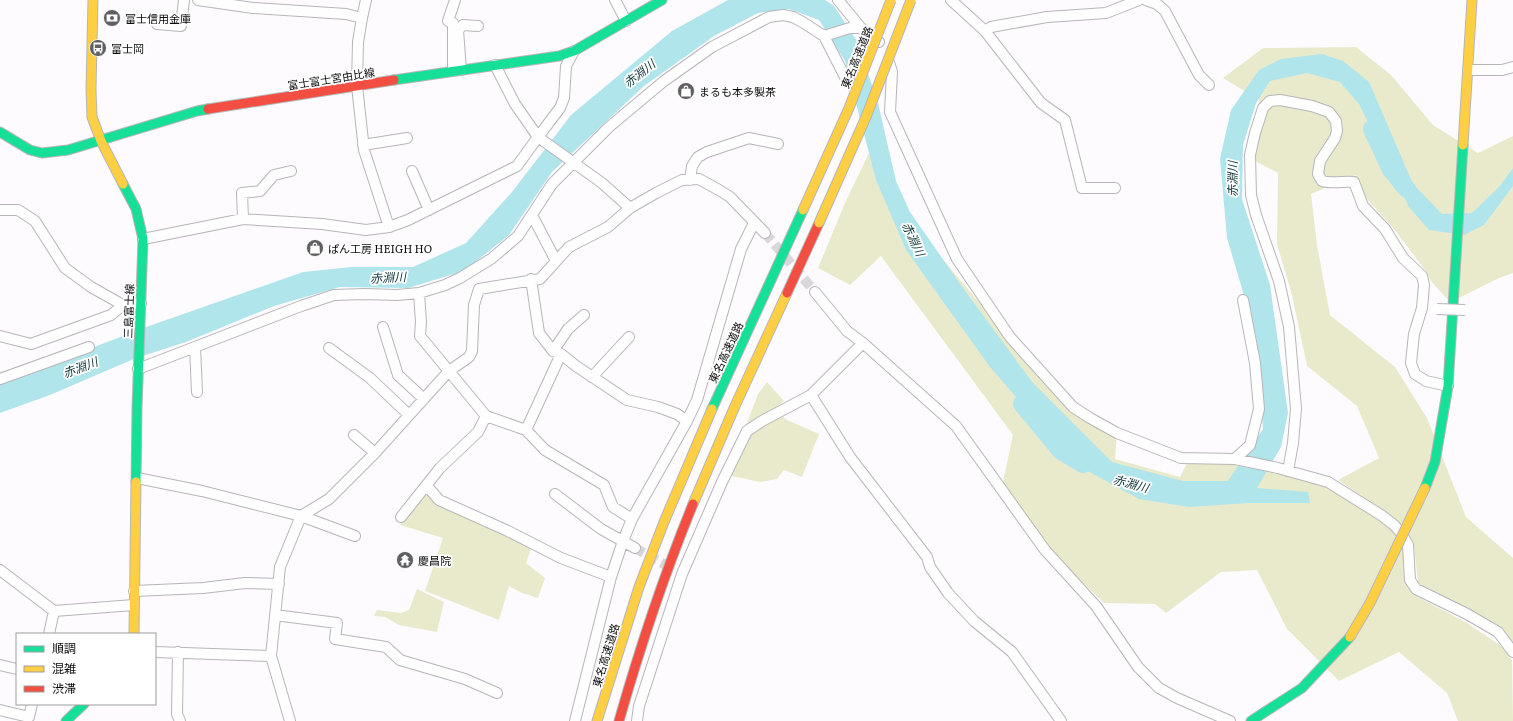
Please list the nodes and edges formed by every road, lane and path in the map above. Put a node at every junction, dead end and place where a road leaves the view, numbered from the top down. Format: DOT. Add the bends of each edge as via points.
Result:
graph roads {
  1 [pos="93,0"];
  2 [pos="184,0"];
  3 [pos="198,0"];
  4 [pos="366,0"];
  5 [pos="455,0"];
  6 [pos="615,0"];
  7 [pos="662,0"];
  8 [pos="838,0"];
  9 [pos="891,0"];
  10 [pos="911,0"];
  11 [pos="951,0"];
  12 [pos="1139,0"];
  13 [pos="1146,0"];
  14 [pos="1472,0"];
  15 [pos="362,18"];
  16 [pos="626,21"];
  17 [pos="157,24"];
  18 [pos="478,26"];
  19 [pos="861,28"];
  20 [pos="985,31"];
  21 [pos="824,36"];
  22 [pos="574,51"];
  23 [pos="495,65"];
  24 [pos="1513,67"];
  25 [pos="457,70"];
  26 [pos="1468,70"];
  27 [pos="846,79"];
  28 [pos="1209,85"];
  29 [pos="356,86"];
  30 [pos="0,132"];
  31 [pos="538,137"];
  32 [pos="407,138"];
  33 [pos="101,141"];
  34 [pos="778,144"];
  35 [pos="363,145"];
  36 [pos="574,162"];
  37 [pos="291,171"];
  38 [pos="412,171"];
  39 [pos="690,180"];
  40 [pos="1115,188"];
  41 [pos="630,208"];
  42 [pos="0,210"];
  43 [pos="429,210"];
  44 [pos="532,215"];
  45 [pos="243,219"];
  46 [pos="754,223"];
  47 [pos="389,227"];
  48 [pos="765,234"];
  49 [pos="143,239"];
  50 [pos="556,261"];
  51 [pos="531,279"];
  52 [pos="815,292"];
  53 [pos="419,293"];
  54 [pos="1243,300"];
  55 [pos="141,303"];
  56 [pos="123,305"];
  57 [pos="1422,308"];
  58 [pos="1465,310"];
  59 [pos="584,315"];
  60 [pos="383,327"];
  61 [pos="0,336"];
  62 [pos="629,337"];
  63 [pos="863,343"];
  64 [pos="89,347"];
  65 [pos="195,347"];
  66 [pos="329,348"];
  67 [pos="557,353"];
  68 [pos="138,368"];
  69 [pos="448,371"];
  70 [pos="592,377"];
  71 [pos="0,379"];
  72 [pos="1448,386"];
  73 [pos="197,392"];
  74 [pos="811,395"];
  75 [pos="424,399"];
  76 [pos="409,415"];
  77 [pos="486,416"];
  78 [pos="687,421"];
  79 [pos="526,430"];
  80 [pos="354,435"];
  81 [pos="375,453"];
  82 [pos="1235,459"];
  83 [pos="1283,469"];
  84 [pos="137,478"];
  85 [pos="427,486"];
  86 [pos="555,494"];
  87 [pos="301,516"];
  88 [pos="401,518"];
  89 [pos="632,519"];
  90 [pos="354,536"];
  91 [pos="623,541"];
  92 [pos="635,548"];
  93 [pos="0,570"];
  94 [pos="611,576"];
  95 [pos="279,584"];
  96 [pos="134,591"];
  97 [pos="134,605"];
  98 [pos="54,611"];
  99 [pos="276,615"];
  100 [pos="49,633"];
  101 [pos="134,633"];
  102 [pos="156,652"];
  103 [pos="178,652"];
  104 [pos="1513,652"];
  105 [pos="271,656"];
  106 [pos="0,665"];
  107 [pos="16,669"];
  108 [pos="497,693"];
  109 [pos="32,705"];
  110 [pos="83,705"];
  111 [pos="0,710"];
  112 [pos="291,720"];
  113 [pos="66,721"];
  114 [pos="180,721"];
  115 [pos="574,721"];
  116 [pos="597,721"];
  117 [pos="619,721"];
  118 [pos="637,721"];
  119 [pos="1061,721"];
  120 [pos="1230,721"];
  121 [pos="1252,721"];
  1 -- 33 [label="main road, 三島富士線" via="92,117"];
  2 -- 17 [label="street" via="180,26"];
  3 -- 15 [label="street" via="253,8 346,14"];
  4 -- 15 [label="street"];
  5 -- 25 [label="street" via="448,21 453,23"];
  6 -- 16 [label="street"];
  7 -- 16 [label="main road, 富士富士宮由比線"];
  8 -- 19 [label="street"];
  9 -- 116 [label="main road, 東名高速道路, bridge" via="849,108 702,431 648,561"];
  10 -- 117 [label="main road, bridge" via="866,117 704,478 648,620"];
  11 -- 20 [label="street"];
  12 -- 20 [label="street" via="1106,14 1047,17 992,27"];
  13 -- 28 [label="street" via="1157,4 1165,11 1199,74"];
  14 -- 26 [label="main road"];
  15 -- 29 [label="street"];
  16 -- 22 [label="main road, 富士富士宮由比線"];
  18 -- 25 [label="street" via="463,25 458,30"];
  19 -- 21 [label="street" via="850,28"];
  19 -- 82 [label="street" via="884,46 892,72 890,112 957,259 1010,337 1072,407 1090,418 1118,433 1180,458"];
  20 -- 40 [label="street" via="1041,104 1065,120 1082,188"];
  21 -- 27 [label="street"];
  21 -- 36 [label="street" via="804,23 783,15 769,17 746,28 712,47 664,81 609,127"];
  22 -- 23 [label="main road, 富士富士宮由比線" via="559,56"];
  22 -- 31 [label="street" via="566,66 564,98 560,108"];
  23 -- 25 [label="main road, 富士富士宮由比線"];
  23 -- 31 [label="street" via="515,104"];
  24 -- 26 [label="street" via="1502,70"];
  25 -- 29 [label="main road, 富士富士宮由比線"];
  26 -- 72 [label="main road"];
  29 -- 33 [label="main road, 富士富士宮由比線" via="197,111"];
  29 -- 35 [label="street"];
  30 -- 33 [label="main road, 富士富士宮由比線" via="30,150 42,153 68,150"];
  31 -- 36 [label="street"];
  31 -- 43 [label="street" via="517,166"];
  32 -- 35 [label="street"];
  33 -- 49 [label="main road, 三島富士線" via="136,209"];
  34 -- 39 [label="street" via="749,138 707,152 698,157 692,166"];
  35 -- 47 [label="street"];
  36 -- 41 [label="street"];
  36 -- 44 [label="street" via="552,184"];
  37 -- 45 [label="street" via="274,174 260,191 242,193"];
  38 -- 43 [label="street"];
  39 -- 41 [label="street" via="682,180"];
  39 -- 46 [label="street" via="698,178 730,197"];
  41 -- 50 [label="street" via="608,227 569,247"];
  42 -- 56 [label="street" via="18,210 35,221 65,268 91,287"];
  43 -- 47 [label="street"];
  44 -- 50 [label="street"];
  44 -- 53 [label="street" via="518,236 491,259 460,278"];
  45 -- 47 [label="street" via="322,224 366,230"];
  45 -- 49 [label="street"];
  46 -- 48 [label="street"];
  46 -- 78 [label="street" via="741,249 697,400"];
  49 -- 55 [label="main road, 三島富士線"];
  50 -- 51 [label="street" via="540,279"];
  51 -- 67 [label="street" via="539,333"];
  51 -- 69 [label="street" via="479,289 474,305 472,351 469,357"];
  52 -- 63 [label="street" via="847,331"];
  53 -- 65 [label="street" via="334,295"];
  53 -- 69 [label="street" via="420,336"];
  54 -- 82 [label="street" via="1255,363 1259,409 1250,445"];
  55 -- 56 [label="street"];
  55 -- 68 [label="main road, 三島富士線"];
  56 -- 61 [label="street" via="110,315 31,344"];
  57 -- 58 [label="street, bridge"];
  57 -- 72 [label="street" via="1414,334 1411,363 1416,374 1426,381"];
  57 -- 83 [label="street" via="1422,276 1403,258 1385,229 1363,206 1354,182 1322,181 1318,174 1320,161 1335,138 1336,121 1329,112 1294,102 1270,101 1263,108 1250,155 1251,195 1280,281 1289,327 1296,409 1293,443"];
  59 -- 67 [label="street" via="568,329"];
  60 -- 75 [label="street" via="398,375"];
  62 -- 70 [label="street"];
  63 -- 74 [label="street"];
  63 -- 120 [label="street" via="956,426 1045,550 1096,606 1138,667 1159,688"];
  64 -- 71 [label="street"];
  65 -- 68 [label="street"];
  65 -- 73 [label="street"];
  66 -- 76 [label="street" via="370,378"];
  67 -- 70 [label="street"];
  67 -- 79 [label="street"];
  68 -- 84 [label="main road, 三島富士線"];
  69 -- 75 [label="street"];
  69 -- 77 [label="street"];
  70 -- 78 [label="street" via="627,400 658,407"];
  72 -- 121 [label="main road, bridge" via="1435,462 1425,488 1373,596 1350,637 1302,688"];
  74 -- 118 [label="street" via="762,420 747,431 682,574 639,706"];
  74 -- 119 [label="street" via="850,457 927,557 948,593 974,621 1012,652"];
  75 -- 76 [label="street"];
  76 -- 81 [label="street"];
  77 -- 79 [label="street"];
  77 -- 85 [label="street" via="478,432 440,468"];
  78 -- 89 [label="street"];
  79 -- 89 [label="street" via="545,450 604,485 613,507"];
  80 -- 81 [label="street"];
  81 -- 87 [label="street" via="329,499"];
  82 -- 83 [label="street"];
  83 -- 104 [label="street" via="1328,482 1394,525 1408,545 1410,580 1416,589 1498,632"];
  84 -- 87 [label="street" via="202,491"];
  84 -- 96 [label="main road, 三島富士線"];
  85 -- 88 [label="street"];
  85 -- 94 [label="street" via="439,500 561,558"];
  86 -- 91 [label="street" via="601,529"];
  87 -- 90 [label="street"];
  87 -- 95 [label="street" via="280,567"];
  89 -- 91 [label="street"];
  91 -- 92 [label="street"];
  91 -- 94 [label="street"];
  93 -- 98 [label="street"];
  94 -- 115 [label="street"];
  95 -- 96 [label="street" via="245,583 204,588"];
  95 -- 99 [label="street"];
  96 -- 97 [label="main road, 三島富士線"];
  97 -- 98 [label="street"];
  97 -- 101 [label="main road, 三島富士線"];
  98 -- 100 [label="street"];
  99 -- 105 [label="street"];
  99 -- 108 [label="street" via="337,623 335,639 386,647 400,660 464,679"];
  102 -- 103 [label="street"];
  103 -- 105 [label="street"];
  103 -- 114 [label="street" via="177,714"];
  105 -- 112 [label="street"];
  106 -- 107 [label="street"];
  109 -- 111 [label="street" via="29,717"];
  110 -- 113 [label="main road"];
}
